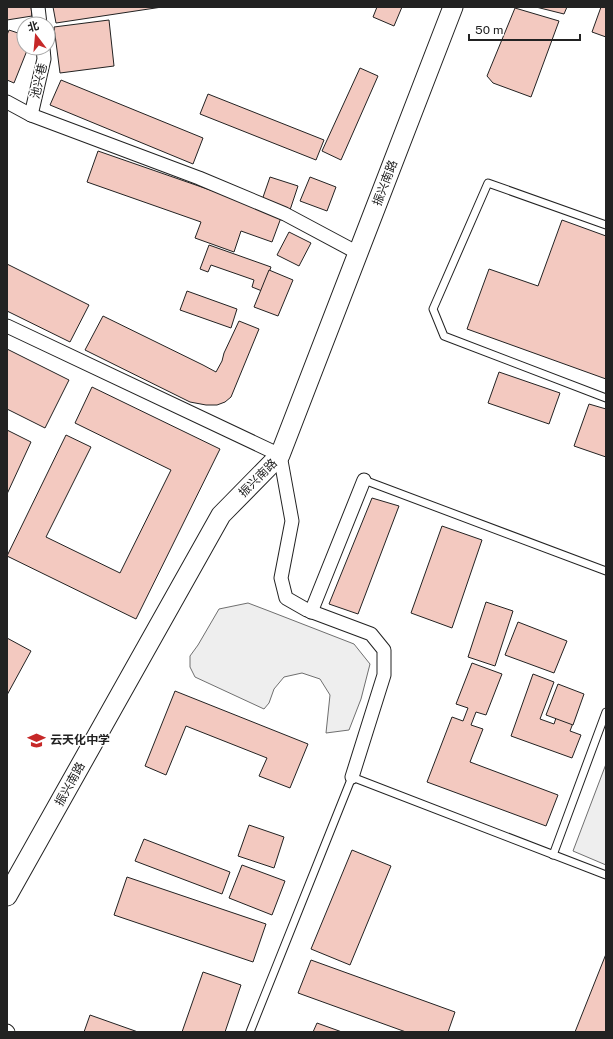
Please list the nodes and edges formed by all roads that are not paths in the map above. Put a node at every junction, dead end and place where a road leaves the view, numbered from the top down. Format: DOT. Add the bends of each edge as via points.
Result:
graph roads {
  1 [pos="453,7"];
  2 [pos="44,56"];
  3 [pos="7,102"];
  4 [pos="31,115"];
  5 [pos="606,225"];
  6 [pos="358,253"];
  7 [pos="7,326"];
  8 [pos="606,398"];
  9 [pos="280,455"];
  10 [pos="364,480"];
  11 [pos="606,571"];
  12 [pos="311,612"];
  13 [pos="606,712"];
  14 [pos="352,777"];
  15 [pos="554,855"];
  16 [pos="606,875"];
  17 [pos="7,896"];
  18 [pos="250,1032"];
  1 -- 6 [label="main road, 振兴南路"];
  2 -- 4 [label="street, 池兴巷"];
  3 -- 4 [label="street"];
  4 -- 6 [label="street" via="199,178 285,214"];
  5 -- 8 [label="lane" via="488,183 433,309 444,336"];
  6 -- 9 [label="main road, 振兴南路"];
  7 -- 9 [label="street"];
  9 -- 12 [label="street" via="292,521 281,578 286,598"];
  9 -- 17 [label="main road, 振兴南路" via="221,515"];
  10 -- 11 [label="lane"];
  10 -- 12 [label="street"];
  12 -- 14 [label="street" via="370,634 384,650 384,675"];
  13 -- 15 [label="lane"];
  14 -- 15 [label="lane"];
  14 -- 18 [label="lane"];
  15 -- 16 [label="lane"];
}
